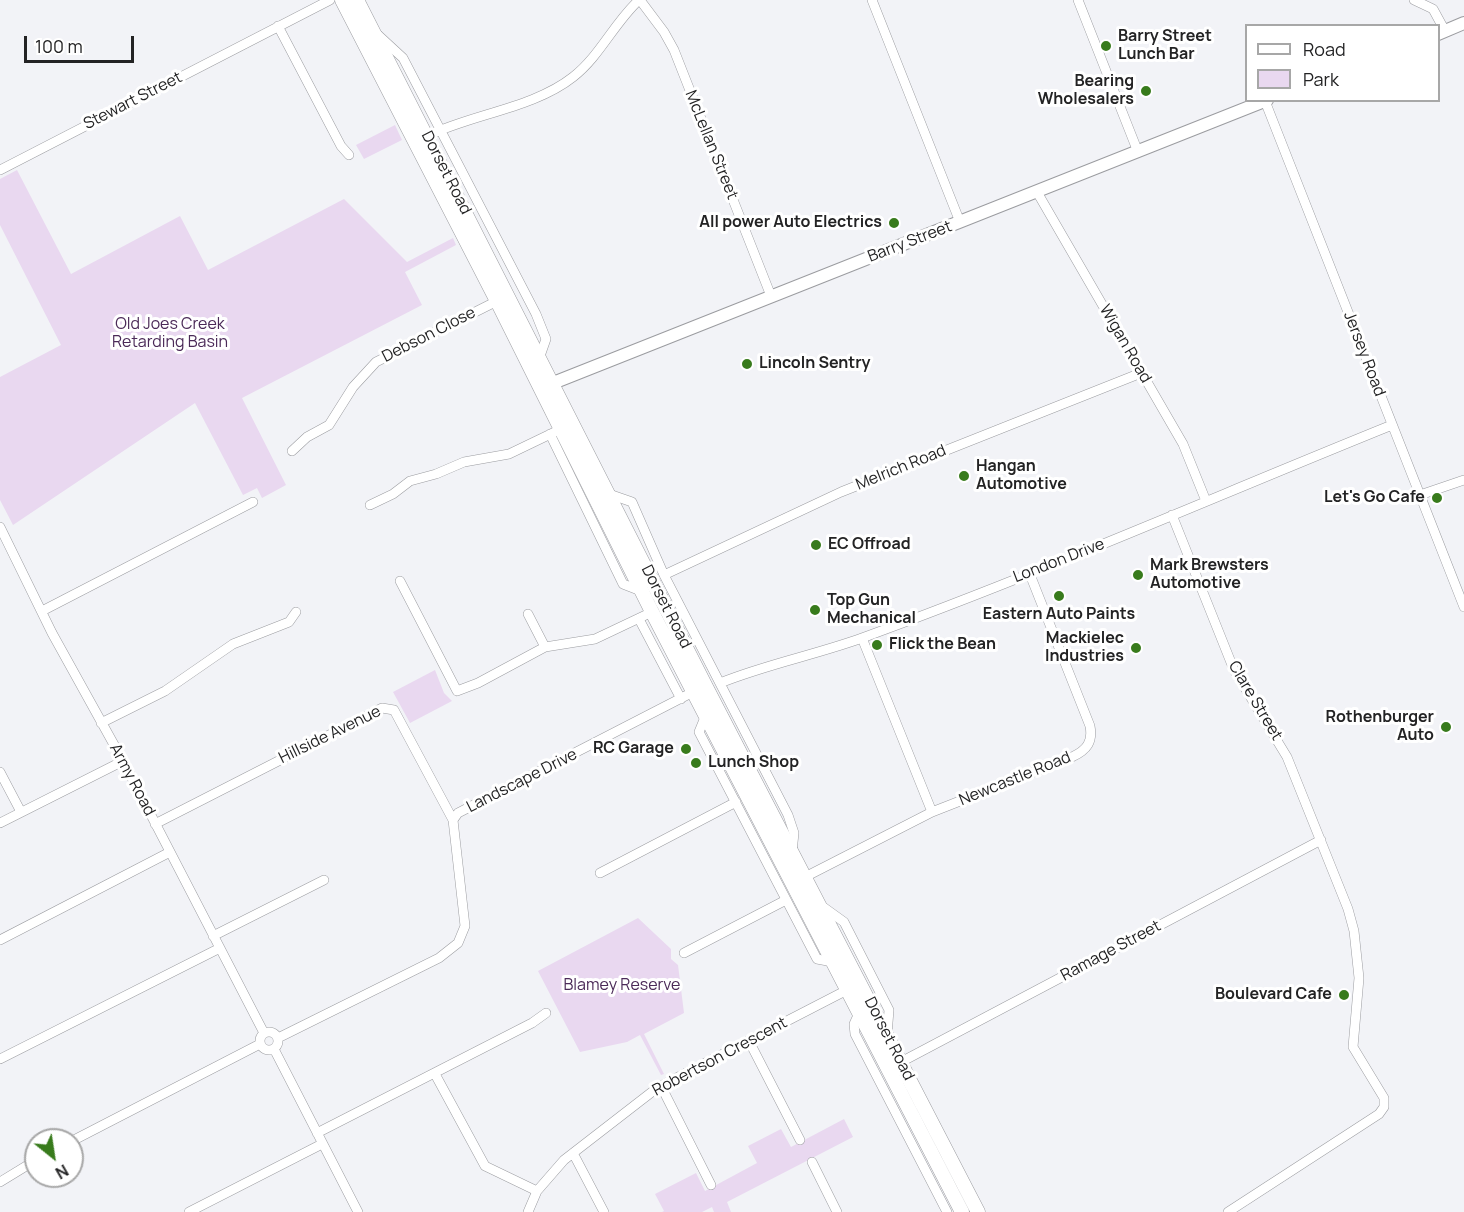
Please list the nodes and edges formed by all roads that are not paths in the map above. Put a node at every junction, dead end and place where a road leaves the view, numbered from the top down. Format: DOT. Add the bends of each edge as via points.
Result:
graph roads {
  1 [pos="330,0"];
  2 [pos="342,0"];
  3 [pos="357,0"];
  4 [pos="639,0"];
  5 [pos="872,0"];
  6 [pos="1078,0"];
  7 [pos="1414,0"];
  8 [pos="1464,23"];
  9 [pos="1439,24"];
  10 [pos="278,26"];
  11 [pos="1442,32"];
  12 [pos="375,34"];
  13 [pos="1263,102"];
  14 [pos="1266,102"];
  15 [pos="441,130"];
  16 [pos="427,136"];
  17 [pos="1138,152"];
  18 [pos="349,155"];
  19 [pos="0,170"];
  20 [pos="1037,192"];
  21 [pos="960,222"];
  22 [pos="771,296"];
  23 [pos="497,301"];
  24 [pos="540,356"];
  25 [pos="1142,373"];
  26 [pos="547,386"];
  27 [pos="1392,424"];
  28 [pos="555,431"];
  29 [pos="292,451"];
  30 [pos="1464,480"];
  31 [pos="609,494"];
  32 [pos="1420,495"];
  33 [pos="1206,501"];
  34 [pos="254,502"];
  35 [pos="370,505"];
  36 [pos="599,506"];
  37 [pos="1172,515"];
  38 [pos="0,527"];
  39 [pos="1029,572"];
  40 [pos="664,575"];
  41 [pos="400,581"];
  42 [pos="641,591"];
  43 [pos="1464,607"];
  44 [pos="42,611"];
  45 [pos="296,612"];
  46 [pos="652,612"];
  47 [pos="528,614"];
  48 [pos="639,619"];
  49 [pos="862,638"];
  50 [pos="545,647"];
  51 [pos="720,683"];
  52 [pos="693,692"];
  53 [pos="706,715"];
  54 [pos="101,723"];
  55 [pos="123,761"];
  56 [pos="0,772"];
  57 [pos="736,802"];
  58 [pos="21,812"];
  59 [pos="932,812"];
  60 [pos="744,819"];
  61 [pos="453,820"];
  62 [pos="0,823"];
  63 [pos="155,824"];
  64 [pos="767,835"];
  65 [pos="1322,840"];
  66 [pos="170,852"];
  67 [pos="792,852"];
  68 [pos="600,873"];
  69 [pos="805,877"];
  70 [pos="324,880"];
  71 [pos="786,900"];
  72 [pos="819,904"];
  73 [pos="213,936"];
  74 [pos="0,940"];
  75 [pos="219,948"];
  76 [pos="684,953"];
  77 [pos="833,962"];
  78 [pos="860,983"];
  79 [pos="847,990"];
  80 [pos="546,1012"];
  81 [pos="859,1013"];
  82 [pos="264,1033"];
  83 [pos="886,1035"];
  84 [pos="278,1038"];
  85 [pos="749,1041"];
  86 [pos="260,1044"];
  87 [pos="274,1049"];
  88 [pos="0,1059"];
  89 [pos="901,1062"];
  90 [pos="888,1069"];
  91 [pos="435,1074"];
  92 [pos="661,1086"];
  93 [pos="317,1133"];
  94 [pos="84,1135"];
  95 [pos="800,1140"];
  96 [pos="322,1144"];
  97 [pos="946,1151"];
  98 [pos="573,1153"];
  99 [pos="812,1162"];
  100 [pos="939,1166"];
  101 [pos="24,1167"];
  102 [pos="0,1182"];
  103 [pos="711,1185"];
  104 [pos="537,1191"];
  105 [pos="189,1212"];
  106 [pos="358,1212"];
  107 [pos="528,1212"];
  108 [pos="604,1212"];
  109 [pos="837,1212"];
  110 [pos="947,1212"];
  111 [pos="962,1212"];
  112 [pos="978,1212"];
  113 [pos="1228,1212"];
  1 -- 10 [label="street, Stewart Street"];
  2 -- 23 [label="main road, Dorset Road"];
  3 -- 12 [label="main road, Dorset Road"];
  4 -- 15 [label="street" via="593,58 563,84"];
  4 -- 22 [label="street, McLellan Street" via="674,50"];
  5 -- 21 [label="street"];
  6 -- 17 [label="street"];
  7 -- 9 [label="street" via="1433,9"];
  8 -- 11 [label="main road"];
  10 -- 18 [label="street" via="340,146"];
  10 -- 19 [label="street, Stewart Street"];
  12 -- 15 [label="street" via="403,58"];
  12 -- 16 [label="main road, Dorset Road"];
  13 -- 17 [label="main road, Barry Street"];
  14 -- 27 [label="street, Jersey Road"];
  15 -- 16 [label="street"];
  15 -- 24 [label="street" via="544,332 545,347"];
  16 -- 24 [label="main road, Dorset Road"];
  17 -- 20 [label="main road, Barry Street"];
  20 -- 21 [label="main road, Barry Street"];
  20 -- 25 [label="street, Wigan Road"];
  21 -- 22 [label="main road, Barry Street"];
  22 -- 26 [label="main road, Barry Street"];
  23 -- 26 [label="main road, Dorset Road"];
  23 -- 29 [label="street, Debson Close" via="376,362 360,377 328,424"];
  24 -- 26 [label="main road, Dorset Road"];
  25 -- 33 [label="street, Wigan Road" via="1183,444"];
  25 -- 40 [label="street, Melrich Road" via="841,492"];
  26 -- 28 [label="main road, Dorset Road"];
  26 -- 31 [label="main road, Dorset Road"];
  27 -- 32 [label="street, Jersey Road"];
  27 -- 33 [label="street, London Drive"];
  28 -- 35 [label="street" via="509,454 464,462 410,481"];
  28 -- 36 [label="main road, Dorset Road"];
  28 -- 42 [label="street" via="623,584"];
  30 -- 32 [label="street"];
  31 -- 36 [label="main road"];
  31 -- 40 [label="street" via="632,502"];
  31 -- 52 [label="main road, Dorset Road"];
  32 -- 43 [label="street, Jersey Road"];
  33 -- 37 [label="street, London Drive"];
  34 -- 44 [label="street"];
  36 -- 42 [label="main road, Dorset Road"];
  37 -- 39 [label="street, London Drive"];
  37 -- 65 [label="street, Clare Street" via="1231,664 1287,757"];
  38 -- 44 [label="street, Army Road"];
  39 -- 49 [label="street, London Drive"];
  39 -- 59 [label="street, Newcastle Road" via="1092,737 1083,752"];
  40 -- 51 [label="street"];
  41 -- 50 [label="street" via="457,691"];
  42 -- 46 [label="main road, Dorset Road"];
  44 -- 54 [label="street, Army Road"];
  45 -- 54 [label="street" via="289,622 233,644 165,692"];
  46 -- 48 [label="street"];
  46 -- 52 [label="main road, Dorset Road"];
  47 -- 50 [label="street"];
  48 -- 50 [label="street" via="595,639"];
  48 -- 52 [label="street"];
  49 -- 51 [label="street, London Drive" via="779,661"];
  49 -- 59 [label="street"];
  51 -- 67 [label="street" via="788,815 794,833"];
  52 -- 53 [label="main road, Dorset Road"];
  52 -- 61 [label="street, Landscape Drive" via="458,813"];
  52 -- 67 [label="main road, Dorset Road"];
  53 -- 57 [label="street" via="699,732"];
  53 -- 64 [label="main road, Dorset Road"];
  54 -- 55 [label="street, Army Road"];
  55 -- 58 [label="street"];
  55 -- 63 [label="street, Army Road"];
  56 -- 58 [label="street"];
  57 -- 60 [label="street"];
  57 -- 68 [label="street"];
  58 -- 62 [label="street"];
  59 -- 69 [label="street, Newcastle Road"];
  60 -- 64 [label="street"];
  60 -- 71 [label="street"];
  61 -- 63 [label="street, Hillside Avenue" via="394,710 388,707"];
  61 -- 84 [label="street, Landscape Drive" via="465,919 458,943 439,958"];
  63 -- 66 [label="street, Army Road"];
  64 -- 77 [label="main road, Dorset Road"];
  65 -- 89 [label="street, Ramage Street"];
  65 -- 113 [label="street, Clare Street" via="1354,931 1359,978 1353,1047 1384,1098 1384,1107 1379,1114"];
  66 -- 73 [label="street, Army Road"];
  66 -- 74 [label="street"];
  67 -- 69 [label="main road, Dorset Road"];
  69 -- 72 [label="main road, Dorset Road"];
  70 -- 73 [label="street"];
  71 -- 76 [label="street"];
  71 -- 77 [label="street" via="817,959"];
  72 -- 78 [label="main road, Dorset Road"];
  72 -- 83 [label="street" via="844,922 889,1010"];
  73 -- 75 [label="street, Army Road"];
  75 -- 82 [label="street, Army Road"];
  75 -- 88 [label="street"];
  77 -- 79 [label="main road, Dorset Road"];
  78 -- 79 [label="main road"];
  78 -- 83 [label="main road, Dorset Road"];
  79 -- 81 [label="main road, Dorset Road"];
  79 -- 85 [label="street, Robertson Crescent"];
  80 -- 91 [label="street"];
  81 -- 90 [label="main road, Dorset Road"];
  81 -- 110 [label="street" via="854,1023 855,1034"];
  82 -- 84 [label="street" via="272,1032"];
  82 -- 86 [label="street"];
  83 -- 89 [label="main road, Dorset Road"];
  84 -- 87 [label="street"];
  85 -- 92 [label="street, Robertson Crescent"];
  85 -- 95 [label="street"];
  86 -- 87 [label="street" via="266,1050"];
  86 -- 94 [label="street"];
  87 -- 93 [label="street"];
  89 -- 90 [label="main road"];
  89 -- 97 [label="main road, Dorset Road"];
  90 -- 100 [label="main road, Dorset Road"];
  91 -- 93 [label="street"];
  91 -- 104 [label="street" via="485,1166"];
  92 -- 98 [label="street, Robertson Crescent"];
  92 -- 103 [label="street"];
  93 -- 96 [label="street"];
  96 -- 105 [label="street"];
  96 -- 106 [label="street"];
  97 -- 100 [label="main road"];
  97 -- 112 [label="main road, Dorset Road"];
  98 -- 104 [label="street, Robertson Crescent"];
  98 -- 108 [label="street"];
  99 -- 109 [label="street"];
  100 -- 111 [label="main road, Dorset Road"];
  101 -- 102 [label="street"];
  104 -- 107 [label="street, Robertson Crescent"];
}
